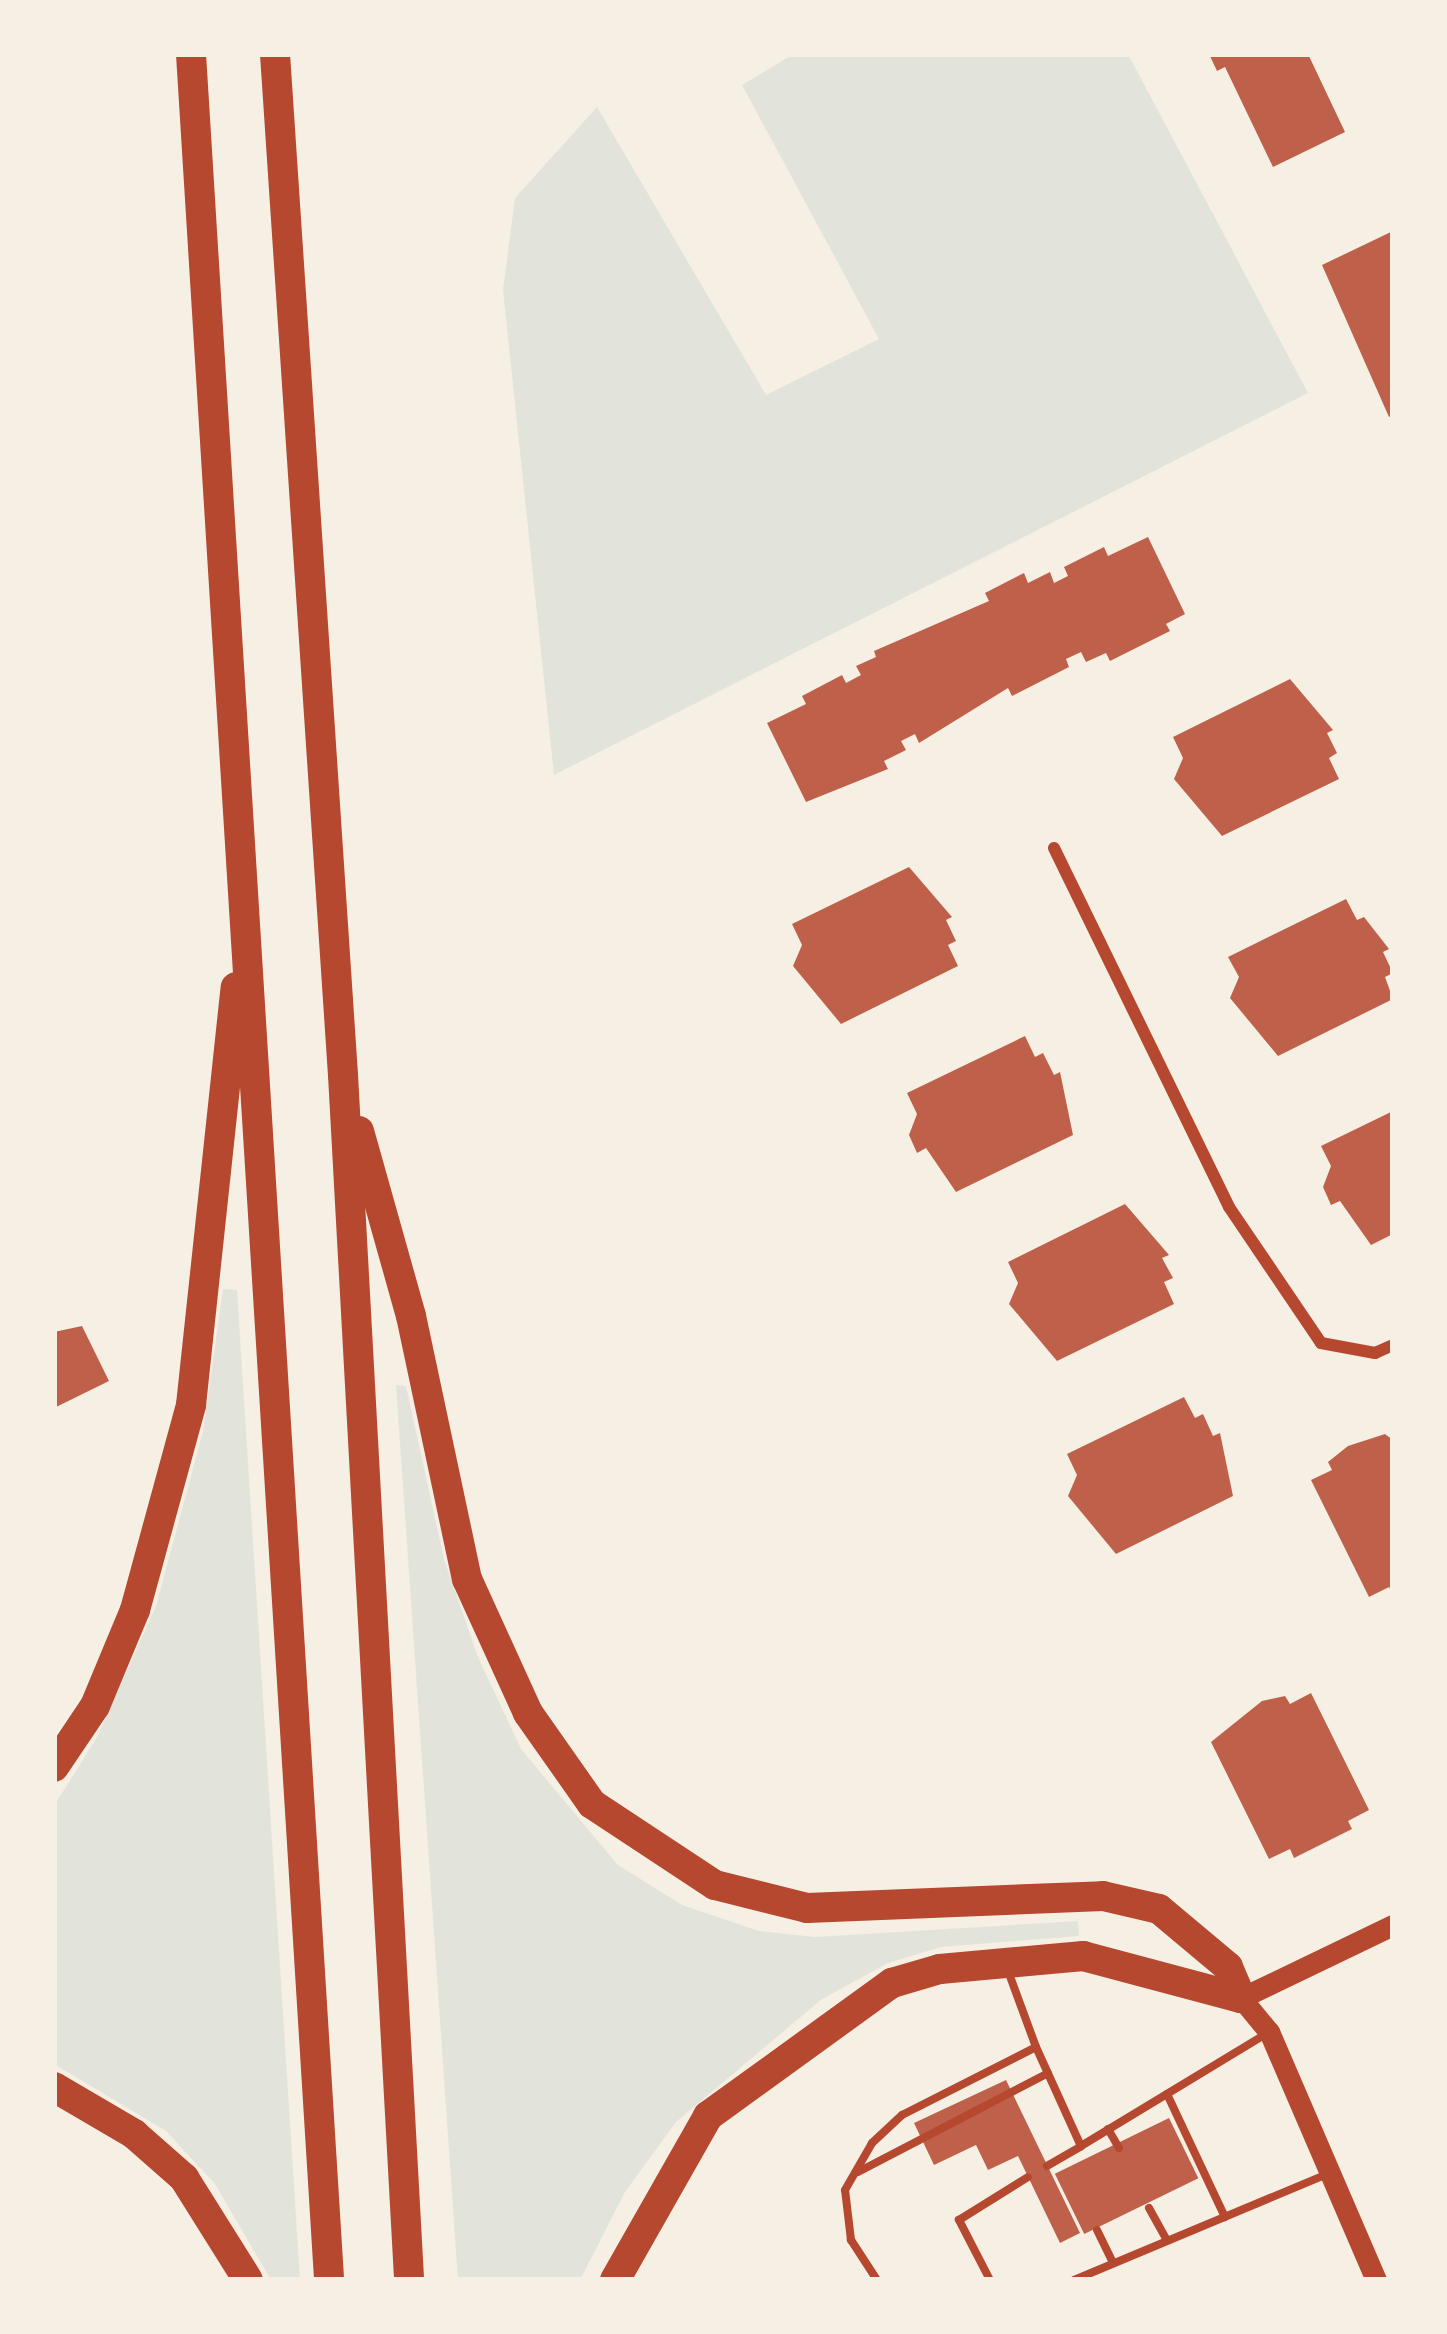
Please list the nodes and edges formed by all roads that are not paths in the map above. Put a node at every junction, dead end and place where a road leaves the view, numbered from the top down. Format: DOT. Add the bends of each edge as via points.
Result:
graph roads {
  1 [pos="191,54"];
  2 [pos="275,54"];
  3 [pos="1054,848"];
  4 [pos="246,915"];
  5 [pos="343,1075"];
  6 [pos="1393,1345"];
  7 [pos="54,1767"];
  8 [pos="1393,1925"];
  9 [pos="1005,1963"];
  10 [pos="1241,1998"];
  11 [pos="1269,2032"];
  12 [pos="1036,2048"];
  13 [pos="1048,2073"];
  14 [pos="54,2087"];
  15 [pos="1167,2094"];
  16 [pos="1108,2129"];
  17 [pos="1081,2146"];
  18 [pos="1119,2148"];
  19 [pos="1063,2158"];
  20 [pos="1047,2166"];
  21 [pos="1070,2172"];
  22 [pos="1329,2173"];
  23 [pos="854,2174"];
  24 [pos="1028,2177"];
  25 [pos="1149,2208"];
  26 [pos="1225,2217"];
  27 [pos="1096,2230"];
  28 [pos="1167,2240"];
  29 [pos="1113,2263"];
  30 [pos="248,2280"];
  31 [pos="329,2280"];
  32 [pos="409,2280"];
  33 [pos="615,2280"];
  34 [pos="877,2280"];
  35 [pos="990,2280"];
  36 [pos="1074,2280"];
  37 [pos="1376,2280"];
  1 -- 4 [label="highway"];
  2 -- 5 [label="highway"];
  3 -- 6 [label="street" via="1229,1207 1321,1343 1375,1353"];
  4 -- 7 [label="highway" via="191,1405 135,1610 95,1706"];
  4 -- 31 [label="highway"];
  5 -- 10 [label="highway" via="411,1316 467,1579 528,1713 592,1804 716,1885 807,1908 1103,1896 1159,1909 1228,1967"];
  5 -- 32 [label="highway"];
  8 -- 10 [label="street"];
  9 -- 10 [label="highway" via="1083,1956"];
  9 -- 12 [label="lane"];
  9 -- 33 [label="highway" via="892,1983 708,2116"];
  10 -- 11 [label="street"];
  11 -- 15 [label="lane"];
  11 -- 22 [label="street"];
  12 -- 13 [label="lane"];
  12 -- 23 [label="lane" via="902,2115"];
  13 -- 17 [label="lane"];
  13 -- 23 [label="lane"];
  14 -- 30 [label="highway" via="134,2134 184,2178"];
  15 -- 16 [label="lane"];
  15 -- 26 [label="lane"];
  16 -- 17 [label="lane"];
  16 -- 18 [label="lane"];
  17 -- 19 [label="lane"];
  19 -- 20 [label="lane"];
  19 -- 21 [label="lane"];
  22 -- 26 [label="lane"];
  22 -- 37 [label="street"];
  23 -- 34 [label="lane" via="845,2190 851,2240"];
  24 -- 35 [label="lane" via="959,2220"];
  25 -- 28 [label="lane"];
  26 -- 28 [label="lane"];
  27 -- 29 [label="lane"];
  28 -- 29 [label="lane"];
  29 -- 36 [label="lane"];
}
